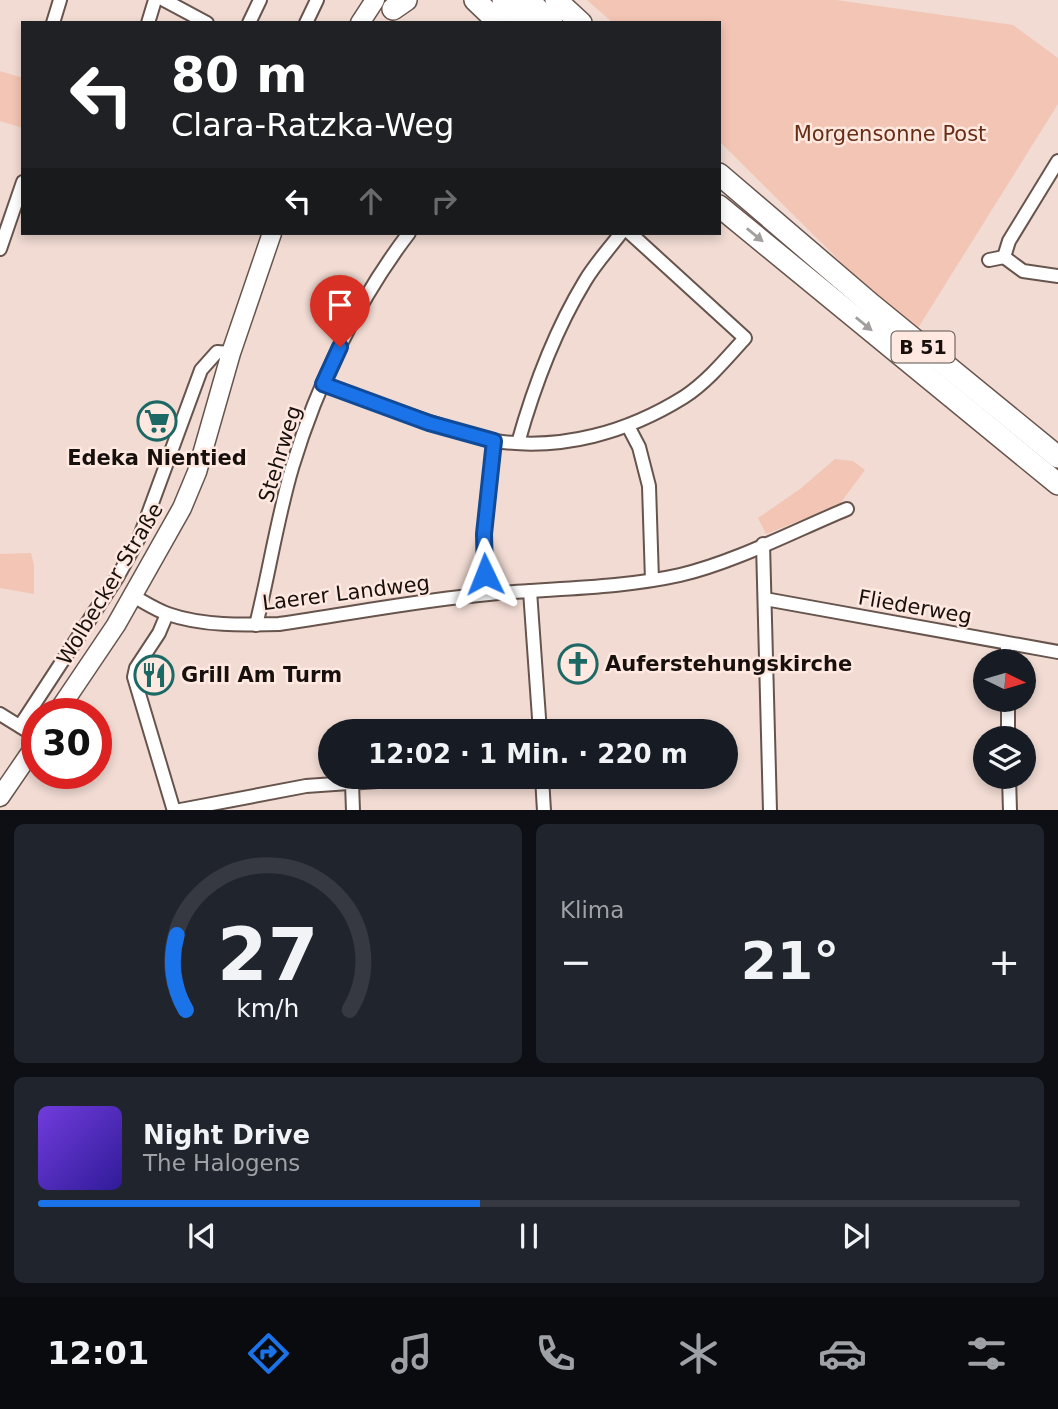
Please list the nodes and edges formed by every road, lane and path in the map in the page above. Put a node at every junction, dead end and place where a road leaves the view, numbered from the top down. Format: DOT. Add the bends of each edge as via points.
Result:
graph roads {
  1 [pos="60,0"];
  2 [pos="155,0"];
  3 [pos="163,0"];
  4 [pos="261,0"];
  5 [pos="317,0"];
  6 [pos="475,0"];
  7 [pos="503,0"];
  8 [pos="528,0"];
  9 [pos="556,0"];
  10 [pos="392,6"];
  11 [pos="54,21"];
  12 [pos="149,21"];
  13 [pos="203,21"];
  14 [pos="250,21"];
  15 [pos="307,21"];
  16 [pos="364,21"];
  17 [pos="497,21"];
  18 [pos="524,21"];
  19 [pos="550,21"];
  20 [pos="579,21"];
  21 [pos="1058,161"];
  22 [pos="721,176"];
  23 [pos="21,188"];
  24 [pos="721,208"];
  25 [pos="271,235"];
  26 [pos="408,235"];
  27 [pos="619,235"];
  28 [pos="632,235"];
  29 [pos="0,249"];
  30 [pos="1004,257"];
  31 [pos="989,260"];
  32 [pos="1058,276"];
  33 [pos="231,353"];
  34 [pos="323,384"];
  35 [pos="628,426"];
  36 [pos="494,441"];
  37 [pos="518,443"];
  38 [pos="1058,457"];
  39 [pos="1058,484"];
  40 [pos="848,509"];
  41 [pos="763,544"];
  42 [pos="652,580"];
  43 [pos="530,591"];
  44 [pos="487,594"];
  45 [pos="133,596"];
  46 [pos="765,599"];
  47 [pos="167,614"];
  48 [pos="256,625"];
  49 [pos="1007,644"];
  50 [pos="1007,649"];
  51 [pos="1058,652"];
  52 [pos="66,698"];
  53 [pos="0,714"];
  54 [pos="539,719"];
  55 [pos="20,726"];
  56 [pos="21,766"];
  57 [pos="318,785"];
  58 [pos="352,789"];
  59 [pos="543,789"];
  60 [pos="1009,789"];
  61 [pos="0,797"];
  62 [pos="208,807"];
  63 [pos="175,810"];
  64 [pos="353,810"];
  65 [pos="544,810"];
  66 [pos="770,810"];
  67 [pos="1010,810"];
  1 -- 11 [label="street"];
  2 -- 12 [label="street"];
  3 -- 13 [label="street"];
  4 -- 14 [label="street"];
  5 -- 15 [label="street"];
  6 -- 17 [label="highway"];
  7 -- 18 [label="highway"];
  8 -- 19 [label="highway"];
  9 -- 20 [label="highway"];
  10 -- 16 [label="main road"];
  21 -- 30 [label="street"];
  22 -- 38 [label="highway, B 51"];
  23 -- 29 [label="street"];
  24 -- 39 [label="highway, B 51, one-way"];
  25 -- 33 [label="main road, Wolbecker Straße"];
  26 -- 34 [label="street, Stehrweg" via="372,288"];
  27 -- 37 [label="street" via="585,280 559,328 532,391"];
  28 -- 35 [label="street" via="745,338 685,396"];
  30 -- 31 [label="street"];
  30 -- 32 [label="street" via="1023,271"];
  33 -- 45 [label="main road, Wolbecker Straße" via="197,472"];
  33 -- 55 [label="street, Wolbecker Straße" via="217,352 201,370 140,536"];
  34 -- 36 [label="street"];
  34 -- 48 [label="street, Stehrweg" via="292,469"];
  35 -- 37 [label="street" via="591,437"];
  35 -- 42 [label="street" via="649,486"];
  36 -- 37 [label="street"];
  36 -- 44 [label="street" via="484,534"];
  40 -- 41 [label="street, Laerer Landweg"];
  41 -- 42 [label="street, Laerer Landweg" via="719,564"];
  41 -- 46 [label="street"];
  42 -- 43 [label="street, Laerer Landweg"];
  43 -- 44 [label="street, Laerer Landweg"];
  43 -- 54 [label="street"];
  44 -- 48 [label="street, Laerer Landweg"];
  45 -- 47 [label="street, Laerer Landweg"];
  45 -- 52 [label="main road, Wolbecker Straße"];
  46 -- 49 [label="street, Fliederweg"];
  46 -- 66 [label="street"];
  47 -- 48 [label="street, Laerer Landweg"];
  47 -- 63 [label="street" via="134,677"];
  49 -- 50 [label="street"];
  49 -- 51 [label="street, Fliederweg"];
  53 -- 55 [label="street"];
  56 -- 61 [label="main road"];
  57 -- 62 [label="street"];
  58 -- 64 [label="street"];
  59 -- 65 [label="street"];
  60 -- 67 [label="street"];
  62 -- 63 [label="street"];
}
